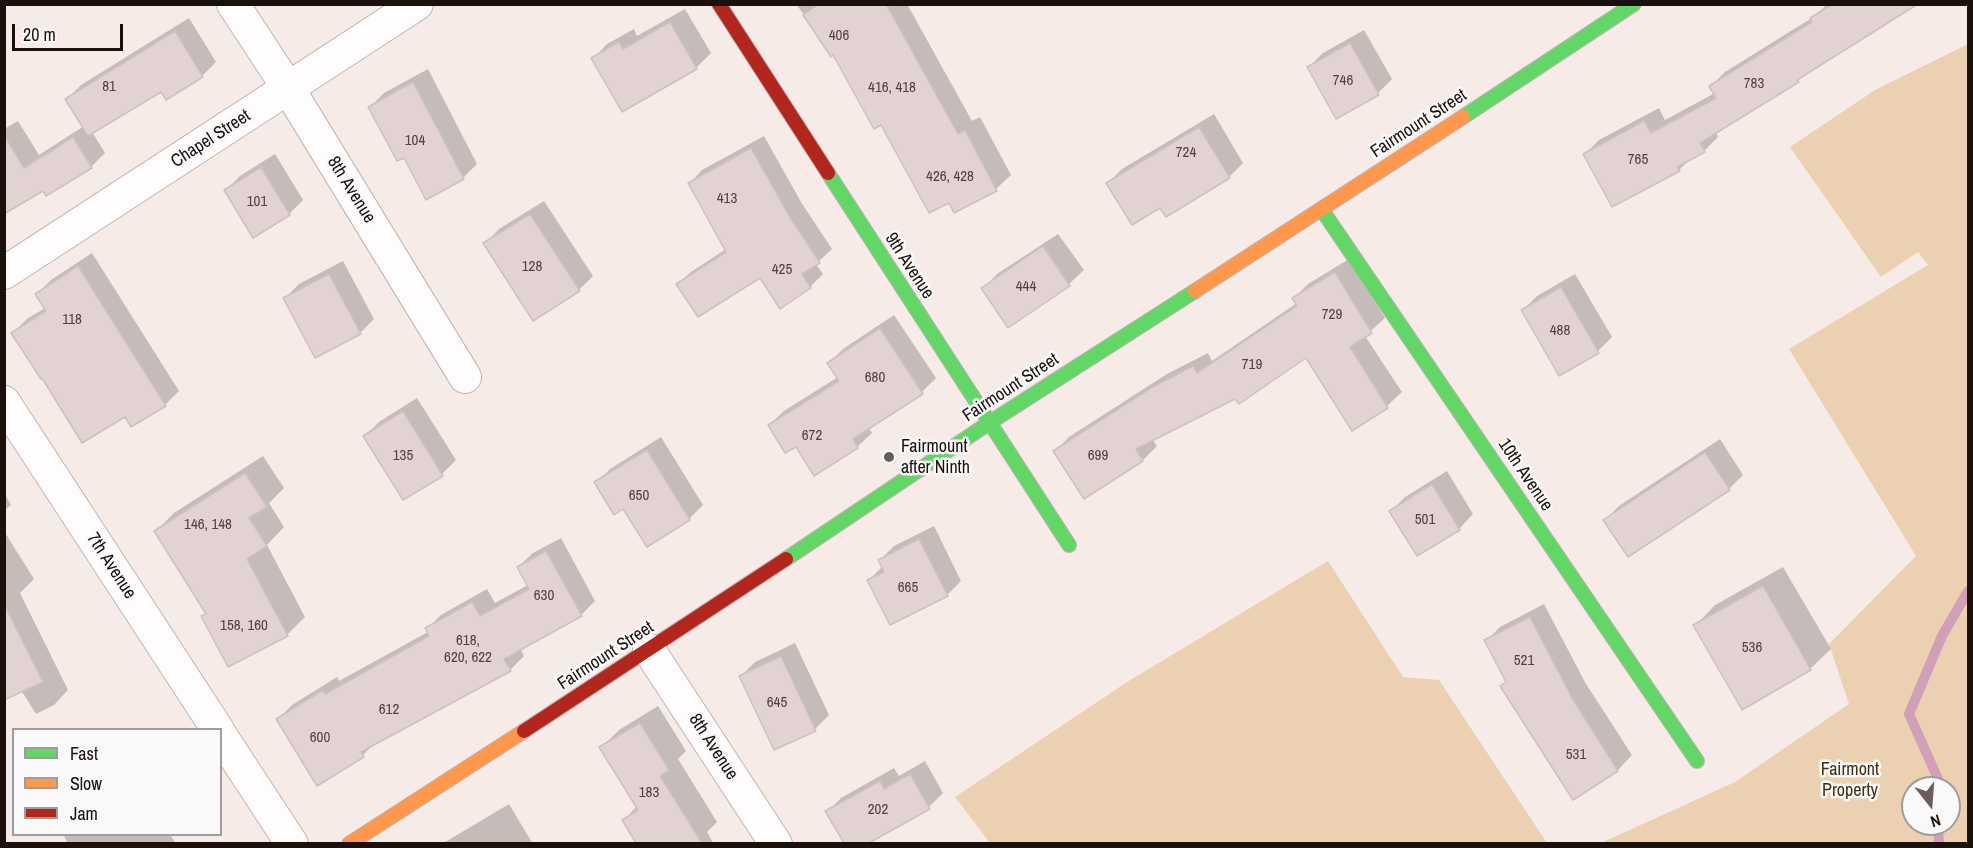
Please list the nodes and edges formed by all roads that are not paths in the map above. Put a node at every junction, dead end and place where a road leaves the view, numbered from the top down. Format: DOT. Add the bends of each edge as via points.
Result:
graph roads {
  1 [pos="233,4"];
  2 [pos="417,4"];
  3 [pos="719,4"];
  4 [pos="1634,4"];
  5 [pos="288,88"];
  6 [pos="1322,210"];
  7 [pos="4,273"];
  8 [pos="465,377"];
  9 [pos="4,402"];
  10 [pos="989,423"];
  11 [pos="1069,545"];
  12 [pos="650,650"];
  13 [pos="217,728"];
  14 [pos="222,737"];
  15 [pos="1697,761"];
  16 [pos="292,843"];
  17 [pos="349,843"];
  18 [pos="776,843"];
  1 -- 5 [label="street, 8th Avenue"];
  2 -- 5 [label="street, Chapel Street"];
  3 -- 10 [label="street, 9th Avenue"];
  4 -- 6 [label="street, Fairmount Street"];
  5 -- 7 [label="street, Chapel Street"];
  5 -- 8 [label="street, 8th Avenue"];
  6 -- 10 [label="street, Fairmount Street"];
  6 -- 15 [label="street, 10th Avenue"];
  9 -- 13 [label="street, 7th Avenue"];
  10 -- 11 [label="street, 9th Avenue"];
  10 -- 12 [label="street, Fairmount Street"];
  12 -- 17 [label="street, Fairmount Street"];
  12 -- 18 [label="street, 8th Avenue"];
  14 -- 16 [label="street"];
}
